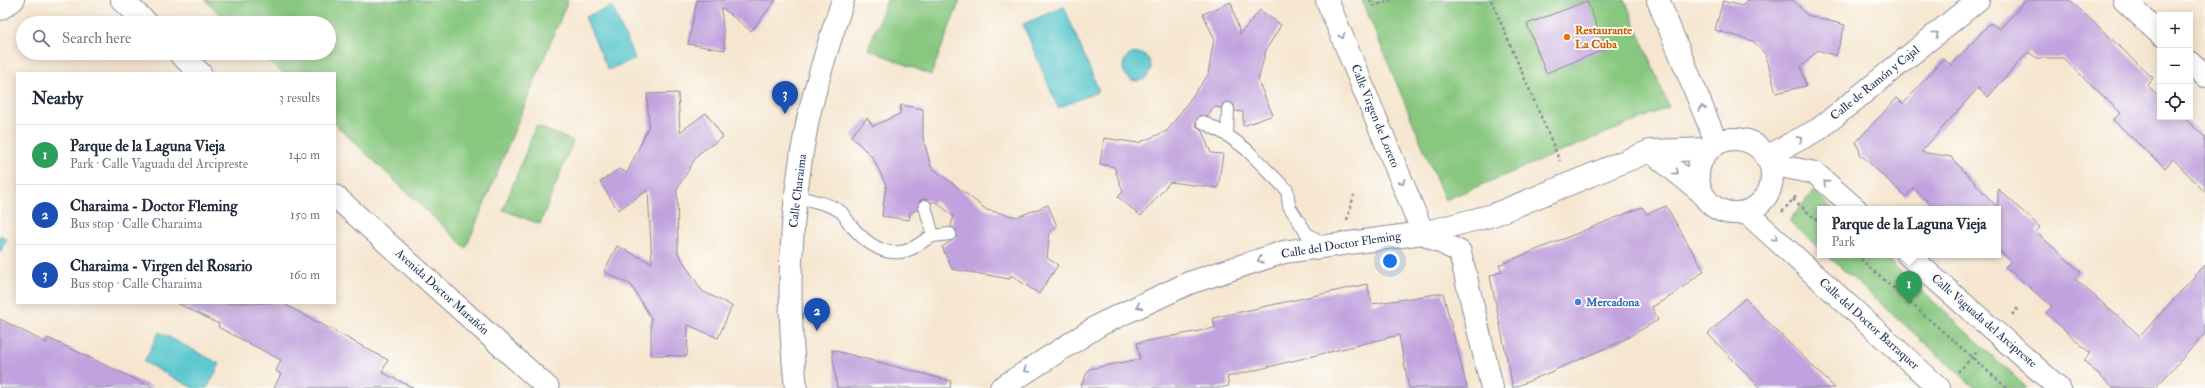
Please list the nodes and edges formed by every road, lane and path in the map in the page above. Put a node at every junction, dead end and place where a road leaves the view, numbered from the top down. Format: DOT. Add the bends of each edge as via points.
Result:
graph roads {
  1 [pos="14,0"];
  2 [pos="122,0"];
  3 [pos="843,0"];
  4 [pos="1326,0"];
  5 [pos="1370,0"];
  6 [pos="1391,0"];
  7 [pos="1491,0"];
  8 [pos="1658,0"];
  9 [pos="1978,0"];
  10 [pos="2124,0"];
  11 [pos="0,9"];
  12 [pos="139,16"];
  13 [pos="2157,31"];
  14 [pos="186,60"];
  15 [pos="2193,65"];
  16 [pos="199,72"];
  17 [pos="2205,76"];
  18 [pos="1228,109"];
  19 [pos="1203,122"];
  20 [pos="1226,135"];
  21 [pos="1713,147"];
  22 [pos="1650,151"];
  23 [pos="1768,160"];
  24 [pos="1571,185"];
  25 [pos="1801,190"];
  26 [pos="1701,192"];
  27 [pos="1354,195"];
  28 [pos="336,197"];
  29 [pos="797,197"];
  30 [pos="1793,199"];
  31 [pos="925,206"];
  32 [pos="1853,206"];
  33 [pos="1746,212"];
  34 [pos="1779,216"];
  35 [pos="1817,220"];
  36 [pos="1346,224"];
  37 [pos="1423,232"];
  38 [pos="950,234"];
  39 [pos="933,236"];
  40 [pos="1328,246"];
  41 [pos="1859,258"];
  42 [pos="1911,258"];
  43 [pos="1980,349"];
  44 [pos="1972,357"];
  45 [pos="1947,382"];
  46 [pos="548,388"];
  47 [pos="796,388"];
  48 [pos="1001,388"];
  49 [pos="1492,388"];
  50 [pos="2007,388"];
  51 [pos="2059,388"];
  1 -- 11 [label="street"];
  2 -- 12 [label="street"];
  3 -- 29 [label="street, Calle Charaima" via="808,120"];
  4 -- 37 [label="street, Calle Virgen de Loreto, one-way"];
  5 -- 6 [label="path" via="1373,6"];
  7 -- 24 [label="path"];
  21 -- 8 [label="street, one-way"];
  23 -- 9 [label="street, Calle de Ramón y Cajal, one-way" via="1819,128"];
  10 -- 13 [label="street"];
  14 -- 16 [label="street"];
  15 -- 17 [label="street"];
  18 -- 20 [label="lane"];
  19 -- 20 [label="lane"];
  20 -- 40 [label="lane" via="1246,149 1287,190 1289,206 1307,234"];
  21 -- 22 [label="street, Calle del Doctor Fleming"];
  21 -- 23 [label="street" via="1730,140 1744,141 1757,147"];
  21 -- 26 [label="street" via="1702,159 1698,169"];
  22 -- 24 [label="street, Calle del Doctor Fleming"];
  22 -- 26 [label="street, one-way"];
  32 -- 23 [label="street, one-way" via="1816,173"];
  23 -- 33 [label="street" via="1771,184 1768,193 1762,201"];
  24 -- 37 [label="street, Calle del Doctor Fleming" via="1493,215"];
  25 -- 30 [label="path"];
  26 -- 33 [label="street" via="1715,208 1725,212"];
  27 -- 36 [label="path"];
  28 -- 46 [label="street, Avenida Doctor Marañón"];
  29 -- 39 [label="lane" via="840,211 860,236 882,250 901,252"];
  29 -- 47 [label="street, Calle Charaima" via="791,260"];
  30 -- 34 [label="path"];
  30 -- 35 [label="path"];
  31 -- 39 [label="lane"];
  33 -- 45 [label="street, Calle del Doctor Barraquer, one-way"];
  37 -- 40 [label="street, Calle del Doctor Fleming"];
  37 -- 49 [label="street" via="1460,252"];
  38 -- 39 [label="lane"];
  40 -- 48 [label="street, Calle del Doctor Fleming, one-way" via="1284,252 1189,283 1101,324"];
  41 -- 44 [label="path"];
  42 -- 51 [label="street, Calle Vaguada del Arcipreste"];
  43 -- 44 [label="path"];
  44 -- 45 [label="path"];
  44 -- 50 [label="path"];
}
